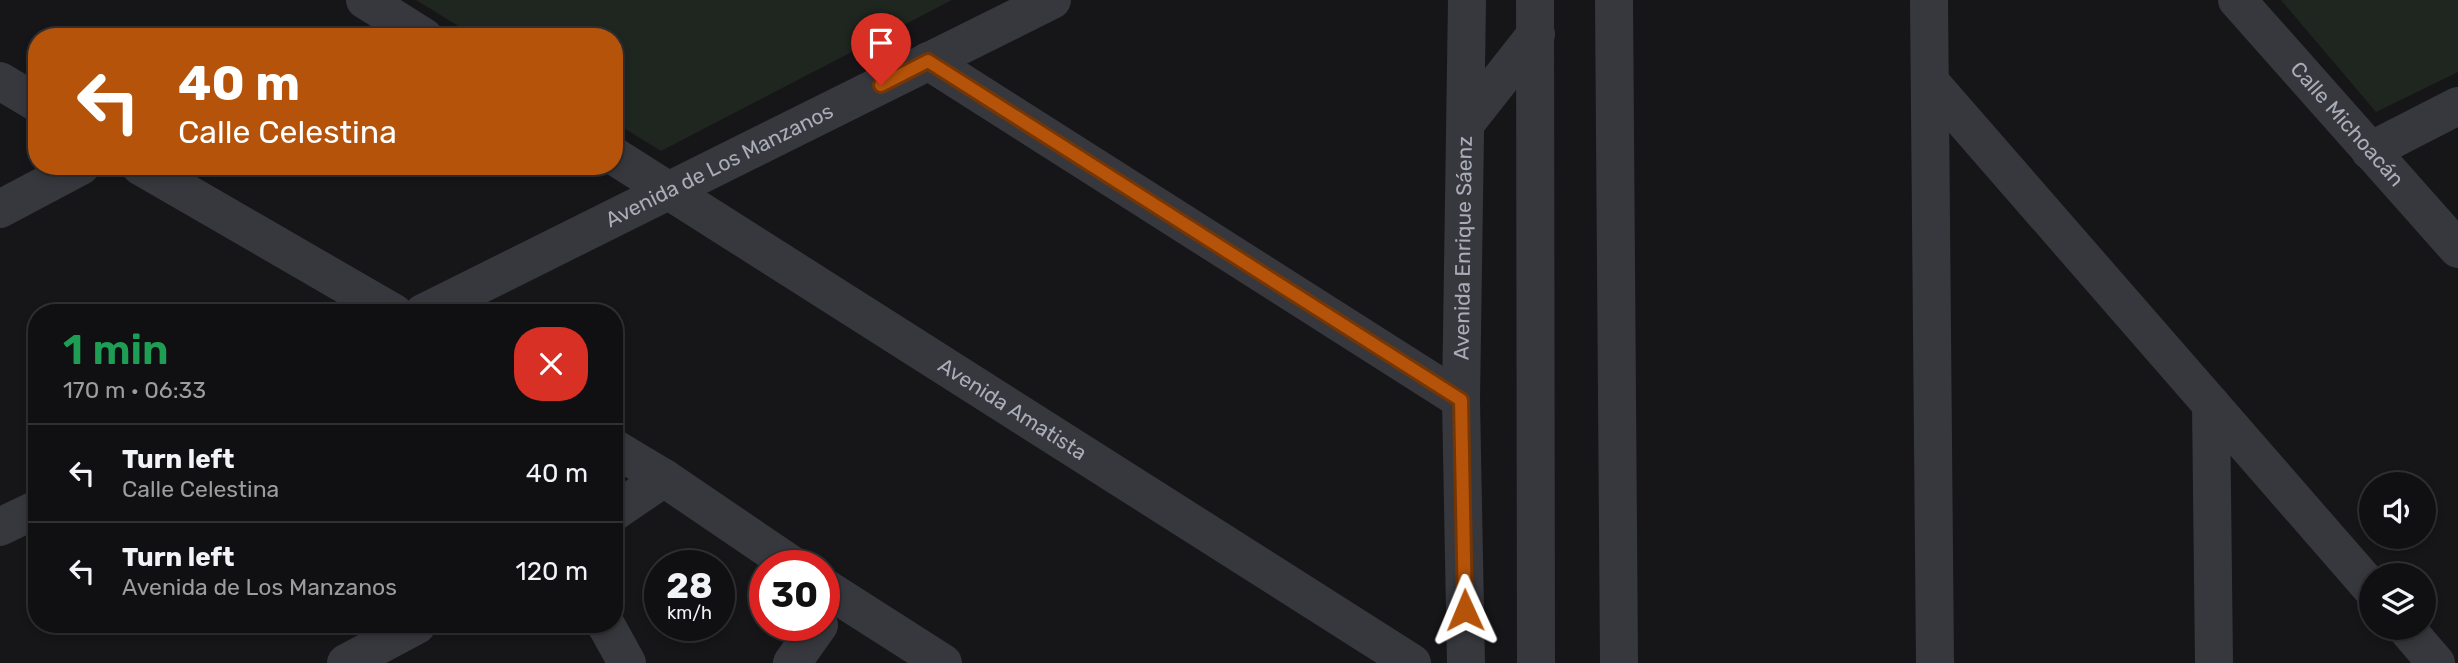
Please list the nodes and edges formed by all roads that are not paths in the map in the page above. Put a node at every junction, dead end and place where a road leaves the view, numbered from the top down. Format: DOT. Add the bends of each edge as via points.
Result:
graph roads {
  1 [pos="365,0"];
  2 [pos="1052,0"];
  3 [pos="1466,0"];
  4 [pos="1614,0"];
  5 [pos="1929,0"];
  6 [pos="2237,0"];
  7 [pos="1535,17"];
  8 [pos="410,28"];
  9 [pos="928,61"];
  10 [pos="0,81"];
  11 [pos="1931,83"];
  12 [pos="28,98"];
  13 [pos="2458,106"];
  14 [pos="1465,124"];
  15 [pos="2370,151"];
  16 [pos="623,162"];
  17 [pos="63,175"];
  18 [pos="156,175"];
  19 [pos="670,191"];
  20 [pos="0,209"];
  21 [pos="2458,249"];
  22 [pos="378,304"];
  23 [pos="441,304"];
  24 [pos="1461,400"];
  25 [pos="2211,404"];
  26 [pos="623,453"];
  27 [pos="664,478"];
  28 [pos="623,506"];
  29 [pos="28,513"];
  30 [pos="0,527"];
  31 [pos="770,550"];
  32 [pos="2359,574"];
  33 [pos="840,613"];
  34 [pos="402,633"];
  35 [pos="610,633"];
  36 [pos="2416,640"];
  37 [pos="805,641"];
  38 [pos="345,663"];
  39 [pos="627,663"];
  40 [pos="792,663"];
  41 [pos="943,663"];
  42 [pos="1412,663"];
  43 [pos="1466,663"];
  44 [pos="1536,663"];
  45 [pos="1619,663"];
  46 [pos="1935,663"];
  47 [pos="2214,663"];
  48 [pos="2436,663"];
  1 -- 8 [label="street"];
  2 -- 9 [label="street, Avenida de Los Manzanos"];
  3 -- 14 [label="street, Avenida Enrique Sáenz"];
  4 -- 45 [label="street"];
  5 -- 11 [label="street"];
  6 -- 15 [label="street, Calle Michoacán"];
  7 -- 14 [label="street"];
  7 -- 44 [label="street"];
  9 -- 19 [label="street, Avenida de Los Manzanos"];
  9 -- 24 [label="street"];
  10 -- 12 [label="street"];
  11 -- 25 [label="street"];
  11 -- 46 [label="street"];
  13 -- 15 [label="street"];
  14 -- 24 [label="street, Avenida Enrique Sáenz"];
  15 -- 21 [label="street, Calle Michoacán"];
  16 -- 19 [label="street, Avenida Amatista"];
  17 -- 20 [label="street"];
  18 -- 22 [label="street"];
  19 -- 23 [label="street, Avenida de Los Manzanos"];
  19 -- 42 [label="street, Avenida Amatista"];
  24 -- 43 [label="street, Avenida Enrique Sáenz"];
  25 -- 32 [label="street"];
  25 -- 47 [label="street"];
  26 -- 27 [label="street"];
  27 -- 28 [label="street"];
  27 -- 31 [label="street"];
  29 -- 30 [label="street"];
  33 -- 41 [label="street"];
  34 -- 38 [label="street"];
  35 -- 39 [label="street"];
  36 -- 48 [label="street"];
  37 -- 40 [label="street"];
}
